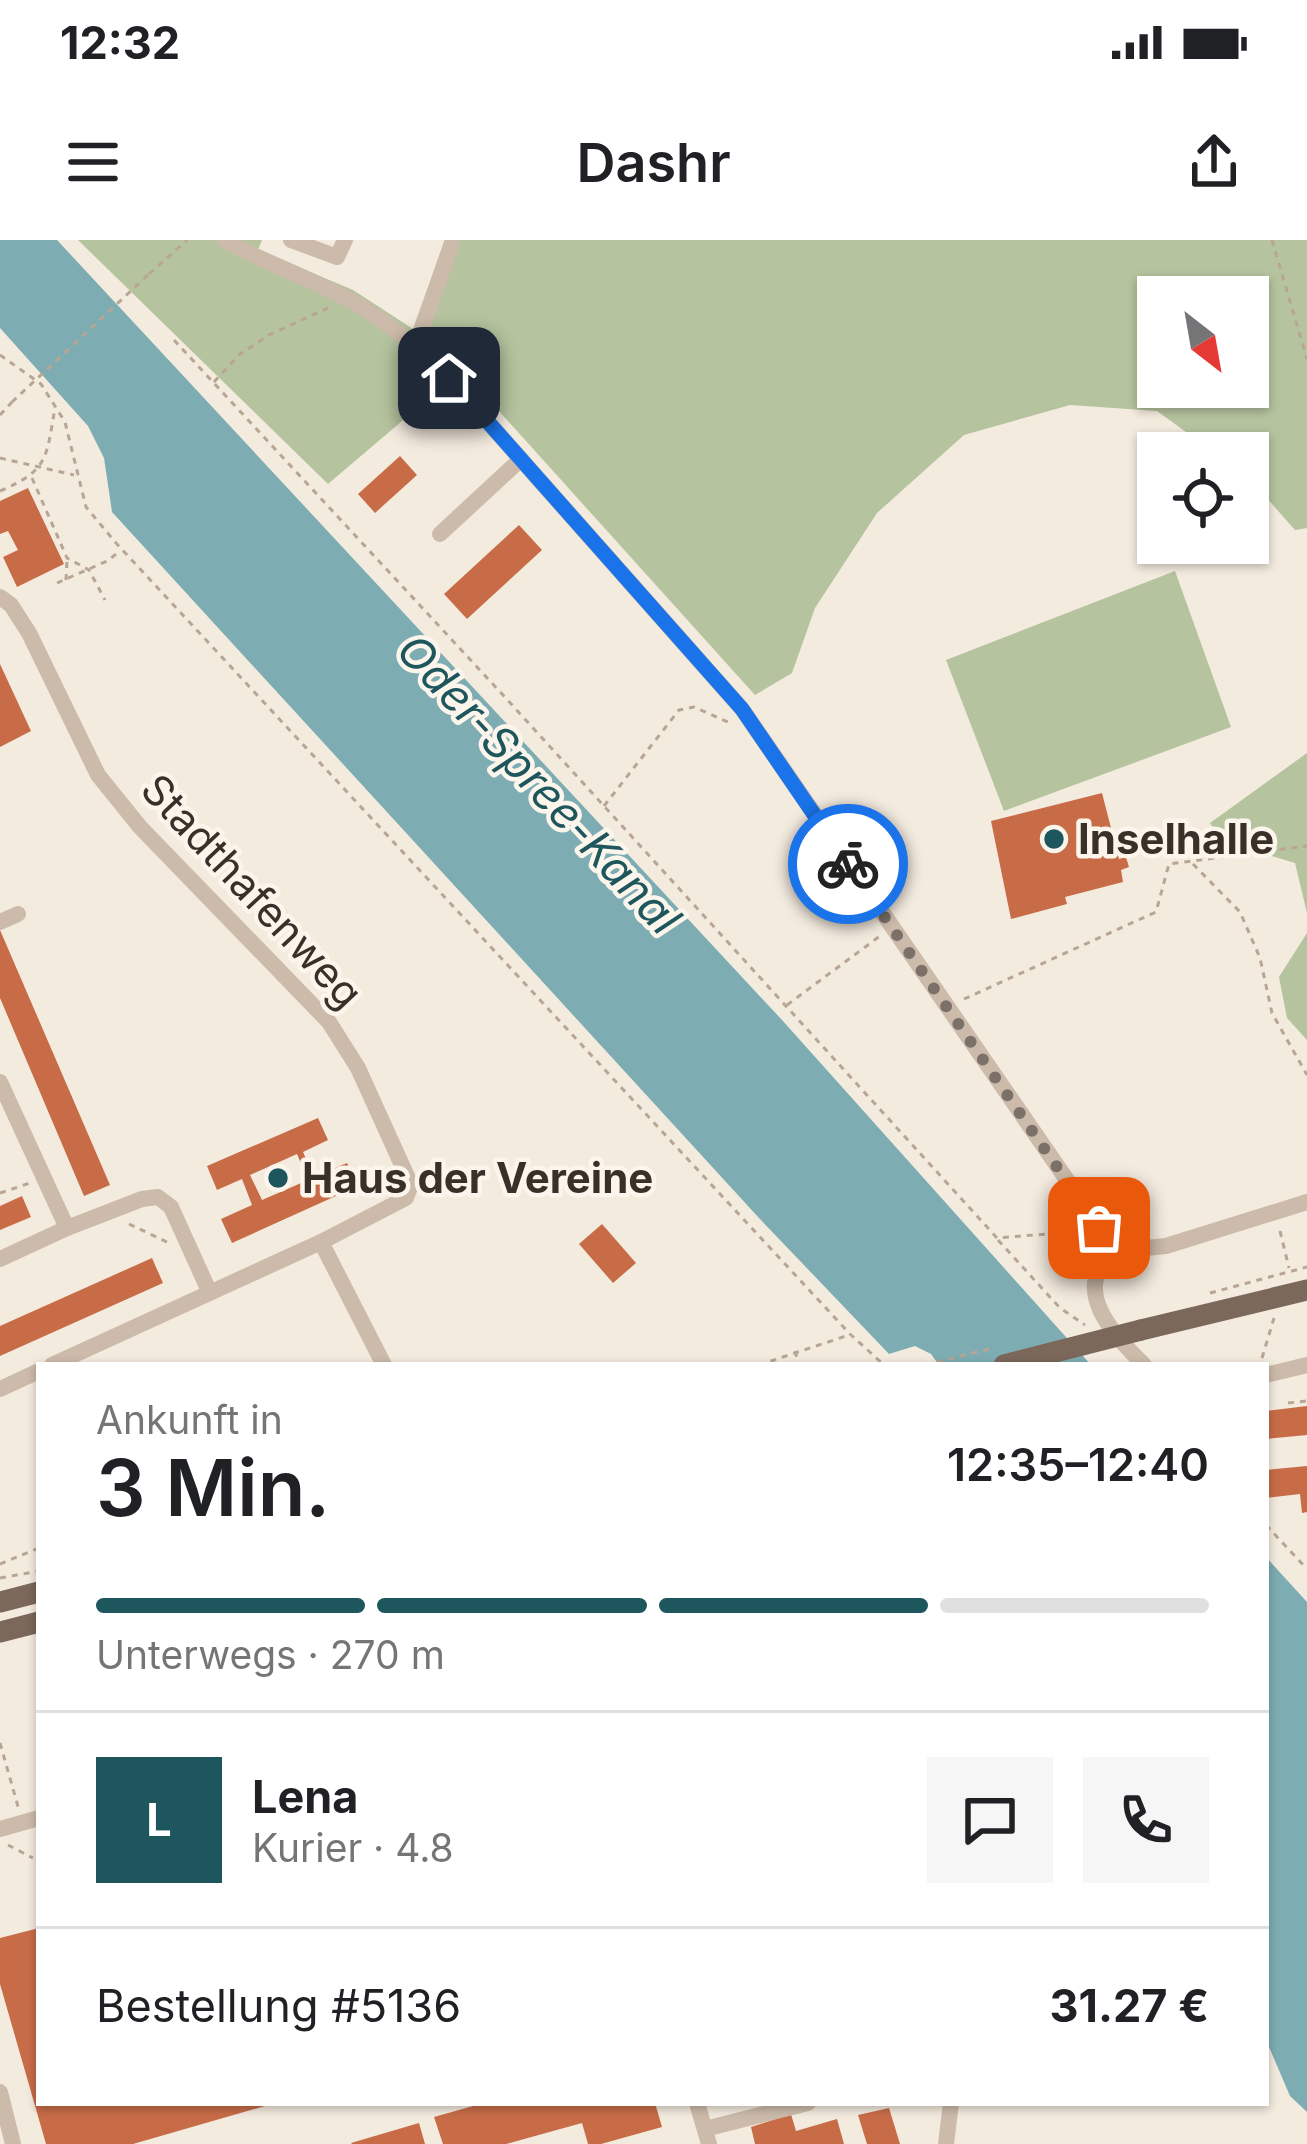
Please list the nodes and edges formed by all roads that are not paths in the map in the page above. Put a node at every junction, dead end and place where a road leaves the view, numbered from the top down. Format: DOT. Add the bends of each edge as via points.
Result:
graph roads {
  1 [pos="224,240"];
  2 [pos="271,240"];
  3 [pos="291,240"];
  4 [pos="345,240"];
  5 [pos="453,240"];
  6 [pos="261,262"];
  7 [pos="416,346"];
  8 [pos="521,459"];
  9 [pos="440,534"];
  10 [pos="0,597"];
  11 [pos="18,914"];
  12 [pos="0,922"];
  13 [pos="0,1082"];
  14 [pos="8,1120"];
  15 [pos="1307,1202"];
  16 [pos="67,1228"];
  17 [pos="321,1242"];
  18 [pos="1116,1251"];
  19 [pos="0,1259"];
  20 [pos="1307,1290"];
  21 [pos="209,1291"];
  22 [pos="58,1362"];
  23 [pos="382,1362"];
  24 [pos="1016,1362"];
  25 [pos="1141,1362"];
  26 [pos="1307,1365"];
  27 [pos="36,1372"];
  28 [pos="1269,1374"];
  29 [pos="0,1389"];
  30 [pos="0,1593"];
  31 [pos="33,1593"];
  32 [pos="0,1602"];
  33 [pos="36,1623"];
  34 [pos="0,1632"];
  35 [pos="31,1821"];
  36 [pos="0,1829"];
  37 [pos="0,2092"];
  38 [pos="698,2106"];
  39 [pos="799,2106"];
  40 [pos="950,2106"];
  41 [pos="707,2136"];
  42 [pos="13,2144"];
  43 [pos="946,2144"];
  1 -- 6 [label="street"];
  2 -- 6 [label="street"];
  3 -- 4 [label="street" via="337,257"];
  5 -- 7 [label="street"];
  6 -- 7 [label="street" via="345,297"];
  7 -- 8 [label="street"];
  8 -- 9 [label="street"];
  8 -- 18 [label="street" via="742,709"];
  10 -- 17 [label="street, Stadthafenweg" via="29,633 98,775 329,1022 358,1068 411,1185 406,1198"];
  11 -- 12 [label="street"];
  13 -- 14 [label="street"];
  14 -- 16 [label="street"];
  15 -- 18 [label="street" via="1166,1246"];
  16 -- 19 [label="street"];
  16 -- 21 [label="street" via="158,1197 171,1207"];
  17 -- 21 [label="street, Stadthafenweg"];
  17 -- 23 [label="street"];
  18 -- 25 [label="street" via="1096,1280 1096,1302"];
  20 -- 24 [label="main road, bridge"];
  21 -- 22 [label="street, Stadthafenweg"];
  26 -- 28 [label="street"];
  27 -- 29 [label="street"];
  30 -- 31 [label="street"];
  31 -- 32 [label="main road"];
  33 -- 34 [label="main road"];
  35 -- 36 [label="street"];
  37 -- 42 [label="street"];
  38 -- 41 [label="street"];
  39 -- 41 [label="street"];
  40 -- 43 [label="street"];
}
